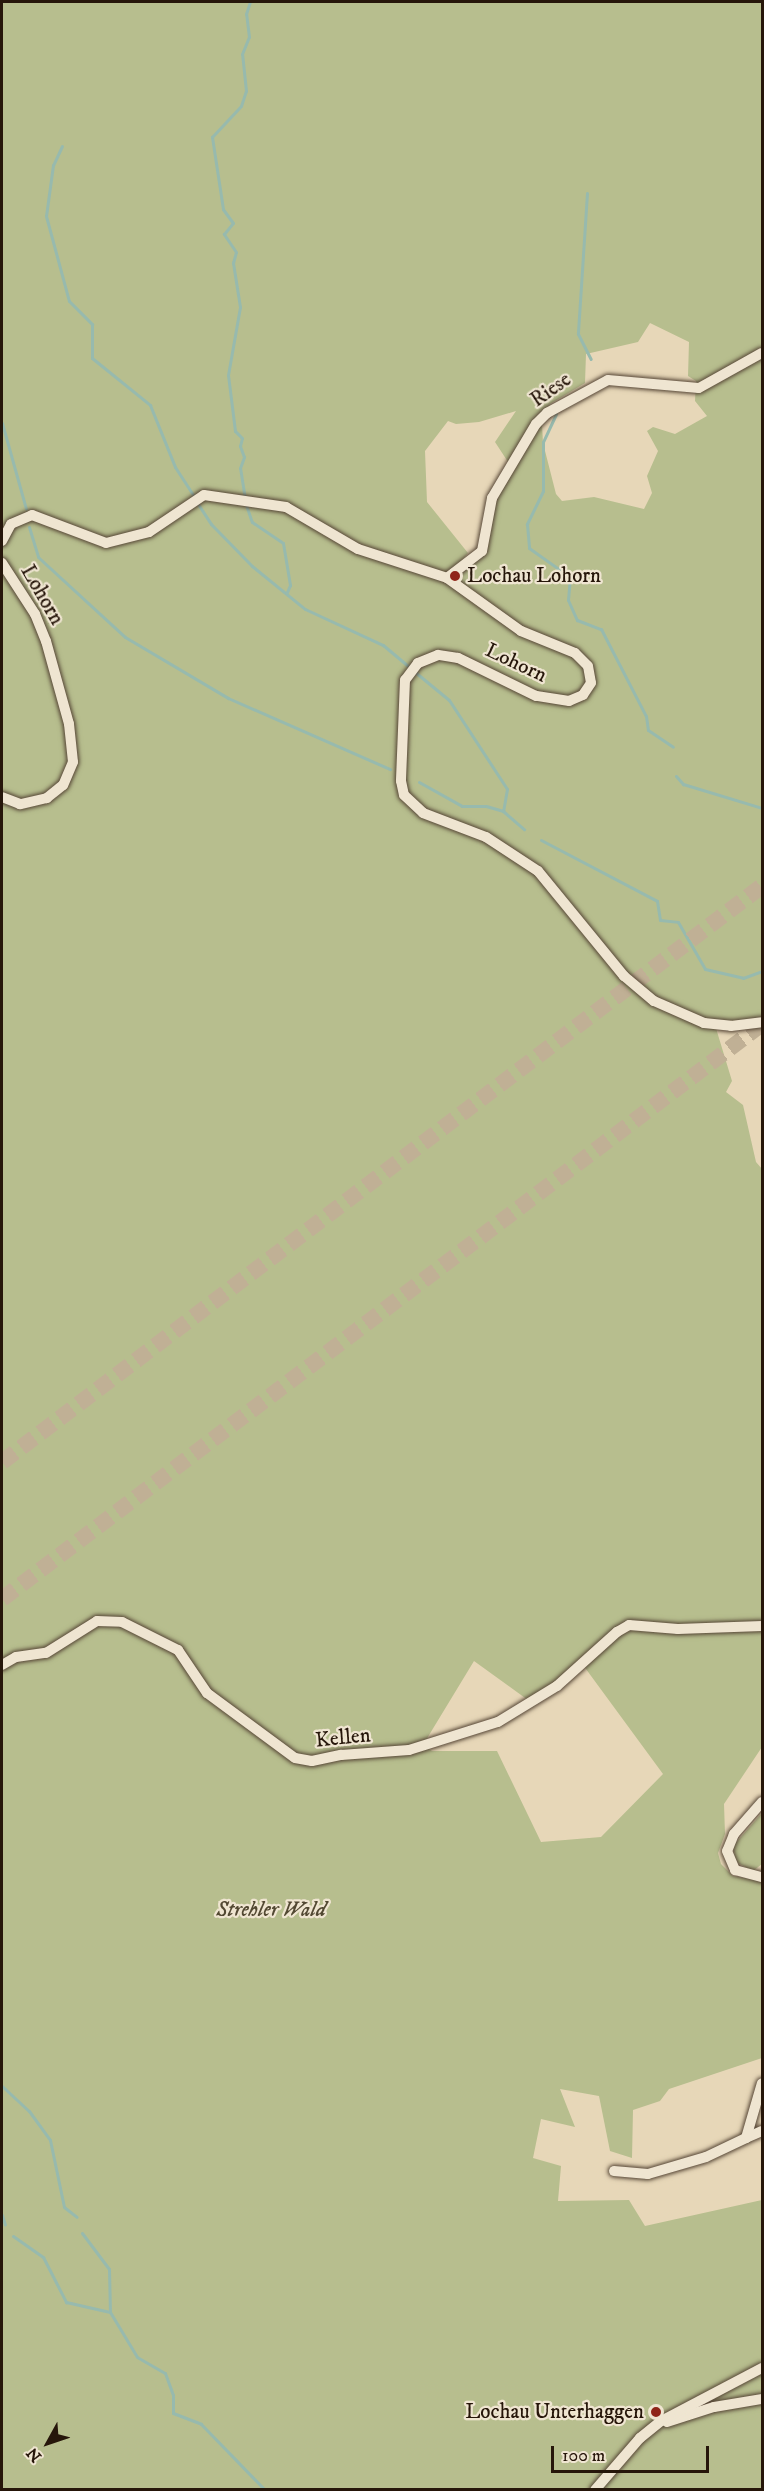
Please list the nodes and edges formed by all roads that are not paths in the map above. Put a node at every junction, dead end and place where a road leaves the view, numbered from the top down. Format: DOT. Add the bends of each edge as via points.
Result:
graph roads {
  1 [pos="762,352"];
  2 [pos="2,541"];
  3 [pos="2,563"];
  4 [pos="447,578"];
  5 [pos="2,797"];
  6 [pos="762,1022"];
  7 [pos="762,1626"];
  8 [pos="2,1665"];
  9 [pos="762,1802"];
  10 [pos="762,1877"];
  11 [pos="762,2083"];
  12 [pos="762,2131"];
  13 [pos="746,2138"];
  14 [pos="614,2171"];
  15 [pos="762,2368"];
  16 [pos="762,2399"];
  17 [pos="661,2421"];
  18 [pos="595,2490"];
  1 -- 4 [label="street, Riese" via="699,388 608,380 547,413 536,424 492,498 482,552"];
  2 -- 4 [label="street, Lohorn" via="11,524 32,515 96,541 118,542 150,532 202,496 286,507 358,549"];
  3 -- 5 [label="street, Lohorn" via="38,621 59,686 73,750 71,772 47,798 29,804"];
  4 -- 6 [label="street, Lohorn" via="521,631 575,653 588,666 591,683 577,699 553,700 536,696 458,658 432,656 411,671 401,781 408,802 432,818 486,837 538,871 638,990 666,1008 715,1025"];
  7 -- 8 [label="street, Kellen" via="678,1629 634,1625 620,1629 557,1686 498,1722 409,1750 312,1761 295,1758 207,1693 178,1650 123,1622 97,1621 46,1653 16,1657"];
  9 -- 10 [label="street" via="729,1842 727,1854 732,1867"];
  11 -- 13 [label="street"];
  12 -- 13 [label="street"];
  13 -- 14 [label="street" via="706,2157 648,2174"];
  15 -- 17 [label="street"];
  16 -- 17 [label="street" via="714,2407 674,2422"];
  17 -- 18 [label="street" via="640,2438"];
}
